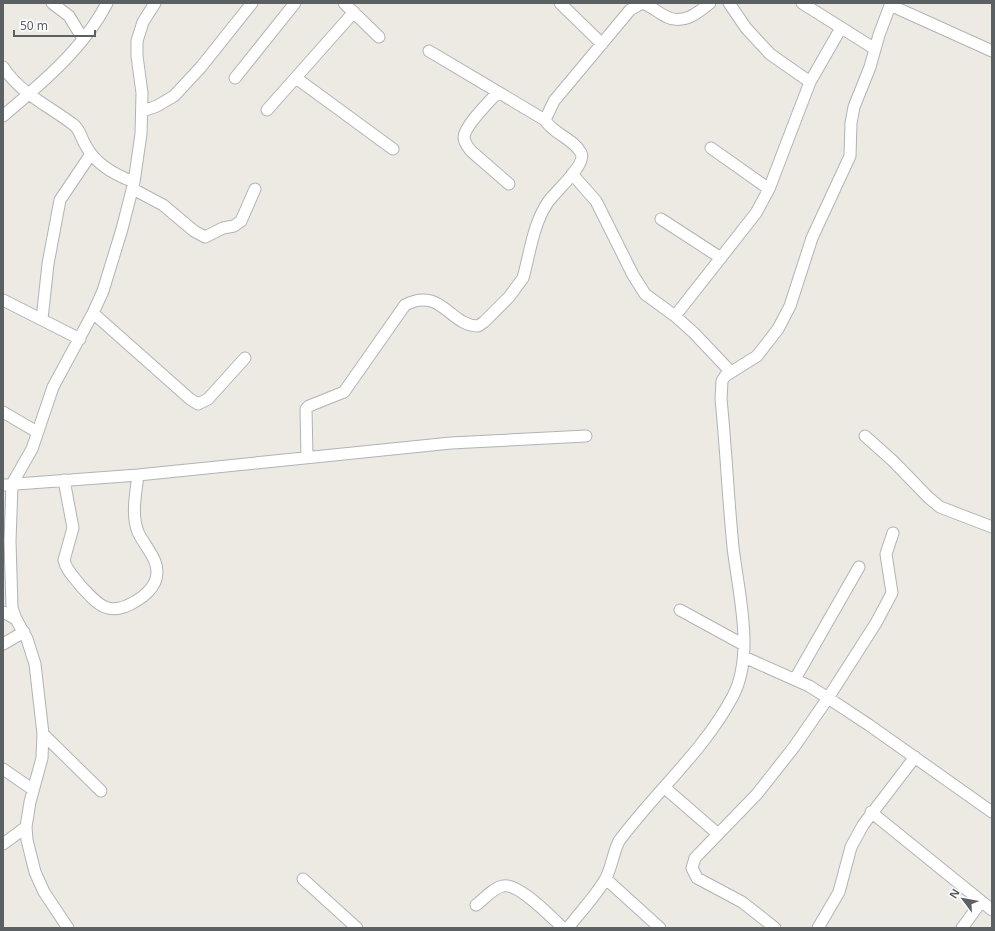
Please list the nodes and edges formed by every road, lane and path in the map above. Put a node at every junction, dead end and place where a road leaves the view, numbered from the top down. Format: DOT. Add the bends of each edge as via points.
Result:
graph roads {
  1 [pos="52,3"];
  2 [pos="107,3"];
  3 [pos="156,3"];
  4 [pos="252,3"];
  5 [pos="295,3"];
  6 [pos="344,3"];
  7 [pos="560,3"];
  8 [pos="710,3"];
  9 [pos="729,3"];
  10 [pos="802,3"];
  11 [pos="890,4"];
  12 [pos="354,12"];
  13 [pos="841,28"];
  14 [pos="379,37"];
  15 [pos="83,39"];
  16 [pos="602,44"];
  17 [pos="875,49"];
  18 [pos="429,51"];
  19 [pos="992,51"];
  20 [pos="3,67"];
  21 [pos="234,78"];
  22 [pos="296,78"];
  23 [pos="810,82"];
  24 [pos="498,92"];
  25 [pos="29,95"];
  26 [pos="267,110"];
  27 [pos="143,111"];
  28 [pos="3,116"];
  29 [pos="545,120"];
  30 [pos="711,148"];
  31 [pos="393,149"];
  32 [pos="91,154"];
  33 [pos="572,174"];
  34 [pos="509,184"];
  35 [pos="134,185"];
  36 [pos="255,189"];
  37 [pos="769,189"];
  38 [pos="661,219"];
  39 [pos="721,258"];
  40 [pos="3,300"];
  41 [pos="93,313"];
  42 [pos="675,316"];
  43 [pos="42,319"];
  44 [pos="80,339"];
  45 [pos="245,358"];
  46 [pos="730,371"];
  47 [pos="3,412"];
  48 [pos="37,432"];
  49 [pos="586,436"];
  50 [pos="865,436"];
  51 [pos="307,458"];
  52 [pos="138,475"];
  53 [pos="64,480"];
  54 [pos="8,484"];
  55 [pos="992,527"];
  56 [pos="893,533"];
  57 [pos="859,567"];
  58 [pos="680,610"];
  59 [pos="3,612"];
  60 [pos="16,619"];
  61 [pos="24,632"];
  62 [pos="3,644"];
  63 [pos="744,645"];
  64 [pos="744,657"];
  65 [pos="795,679"];
  66 [pos="828,698"];
  67 [pos="43,734"];
  68 [pos="915,757"];
  69 [pos="3,769"];
  70 [pos="665,788"];
  71 [pos="32,789"];
  72 [pos="101,791"];
  73 [pos="871,812"];
  74 [pos="992,812"];
  75 [pos="26,827"];
  76 [pos="718,834"];
  77 [pos="3,844"];
  78 [pos="303,879"];
  79 [pos="606,879"];
  80 [pos="981,902"];
  81 [pos="476,905"];
  82 [pos="992,910"];
  83 [pos="68,928"];
  84 [pos="357,928"];
  85 [pos="563,928"];
  86 [pos="568,928"];
  87 [pos="660,928"];
  88 [pos="774,928"];
  89 [pos="818,928"];
  90 [pos="962,928"];
  1 -- 15 [label="street" via="69,16"];
  2 -- 15 [label="street"];
  3 -- 27 [label="street" via="143,22 137,41 136,56"];
  4 -- 27 [label="street" via="201,67 174,96"];
  5 -- 21 [label="street"];
  6 -- 12 [label="street"];
  7 -- 16 [label="street"];
  8 -- 16 [label="street" via="687,18 677,20 667,18 642,3 630,10"];
  9 -- 23 [label="street" via="746,28 770,54"];
  10 -- 13 [label="street"];
  11 -- 17 [label="street"];
  11 -- 19 [label="street"];
  12 -- 14 [label="street"];
  12 -- 22 [label="street"];
  13 -- 17 [label="street"];
  13 -- 23 [label="street"];
  15 -- 25 [label="street"];
  16 -- 29 [label="street" via="554,101"];
  17 -- 46 [label="street" via="854,107 850,156 812,238 790,306 778,329 757,356 747,364"];
  18 -- 24 [label="street"];
  20 -- 25 [label="street" via="14,82"];
  22 -- 26 [label="street"];
  22 -- 31 [label="street"];
  23 -- 37 [label="street"];
  24 -- 29 [label="street"];
  24 -- 34 [label="street" via="467,129 464,138 466,146"];
  25 -- 28 [label="street"];
  25 -- 32 [label="street" via="78,130"];
  27 -- 35 [label="street"];
  29 -- 33 [label="street" via="581,154 581,161"];
  30 -- 37 [label="street"];
  32 -- 35 [label="street" via="110,171"];
  32 -- 43 [label="street" via="60,200 49,257"];
  33 -- 42 [label="street" via="596,201 642,290"];
  33 -- 51 [label="street" via="555,192 541,213 523,278 509,296 478,326 465,322 425,299 405,304 344,392 306,409"];
  35 -- 36 [label="street" via="205,237 241,221"];
  35 -- 41 [label="street" via="113,259"];
  37 -- 39 [label="street" via="756,213"];
  38 -- 39 [label="street"];
  39 -- 42 [label="street"];
  40 -- 43 [label="street"];
  41 -- 44 [label="street"];
  41 -- 45 [label="street" via="198,404 208,399"];
  42 -- 46 [label="street"];
  43 -- 44 [label="street"];
  44 -- 48 [label="street" via="50,392"];
  46 -- 63 [label="street" via="722,381 721,399"];
  47 -- 48 [label="street"];
  48 -- 54 [label="street" via="32,449"];
  49 -- 51 [label="street" via="451,443"];
  50 -- 55 [label="street" via="940,507"];
  51 -- 52 [label="street"];
  52 -- 53 [label="street"];
  52 -- 53 [label="street" via="135,525 154,558 157,574 142,597 130,605 114,610 99,605 68,571 65,564 74,528"];
  53 -- 54 [label="street"];
  54 -- 60 [label="street" via="10,575 12,608"];
  56 -- 66 [label="street" via="886,554 892,593"];
  57 -- 65 [label="street"];
  58 -- 63 [label="street"];
  59 -- 60 [label="street"];
  60 -- 61 [label="street"];
  61 -- 62 [label="street"];
  61 -- 67 [label="street" via="35,664"];
  63 -- 64 [label="street"];
  64 -- 65 [label="street"];
  64 -- 70 [label="street" via="739,683 726,709"];
  65 -- 66 [label="street"];
  66 -- 68 [label="street"];
  66 -- 76 [label="street" via="757,794"];
  67 -- 71 [label="street" via="42,758"];
  67 -- 72 [label="street"];
  68 -- 73 [label="street"];
  68 -- 74 [label="street"];
  69 -- 71 [label="street"];
  70 -- 76 [label="street"];
  70 -- 79 [label="street" via="619,841"];
  71 -- 75 [label="street"];
  73 -- 80 [label="street"];
  73 -- 89 [label="street" via="851,846 839,892"];
  75 -- 77 [label="street"];
  75 -- 83 [label="street" via="29,849 44,892"];
  76 -- 88 [label="street" via="693,862 693,873 703,882 742,902"];
  78 -- 84 [label="street"];
  79 -- 86 [label="street"];
  79 -- 87 [label="street"];
  80 -- 82 [label="street"];
  80 -- 90 [label="street"];
  81 -- 85 [label="street" via="498,887 509,885 524,894"];
}
